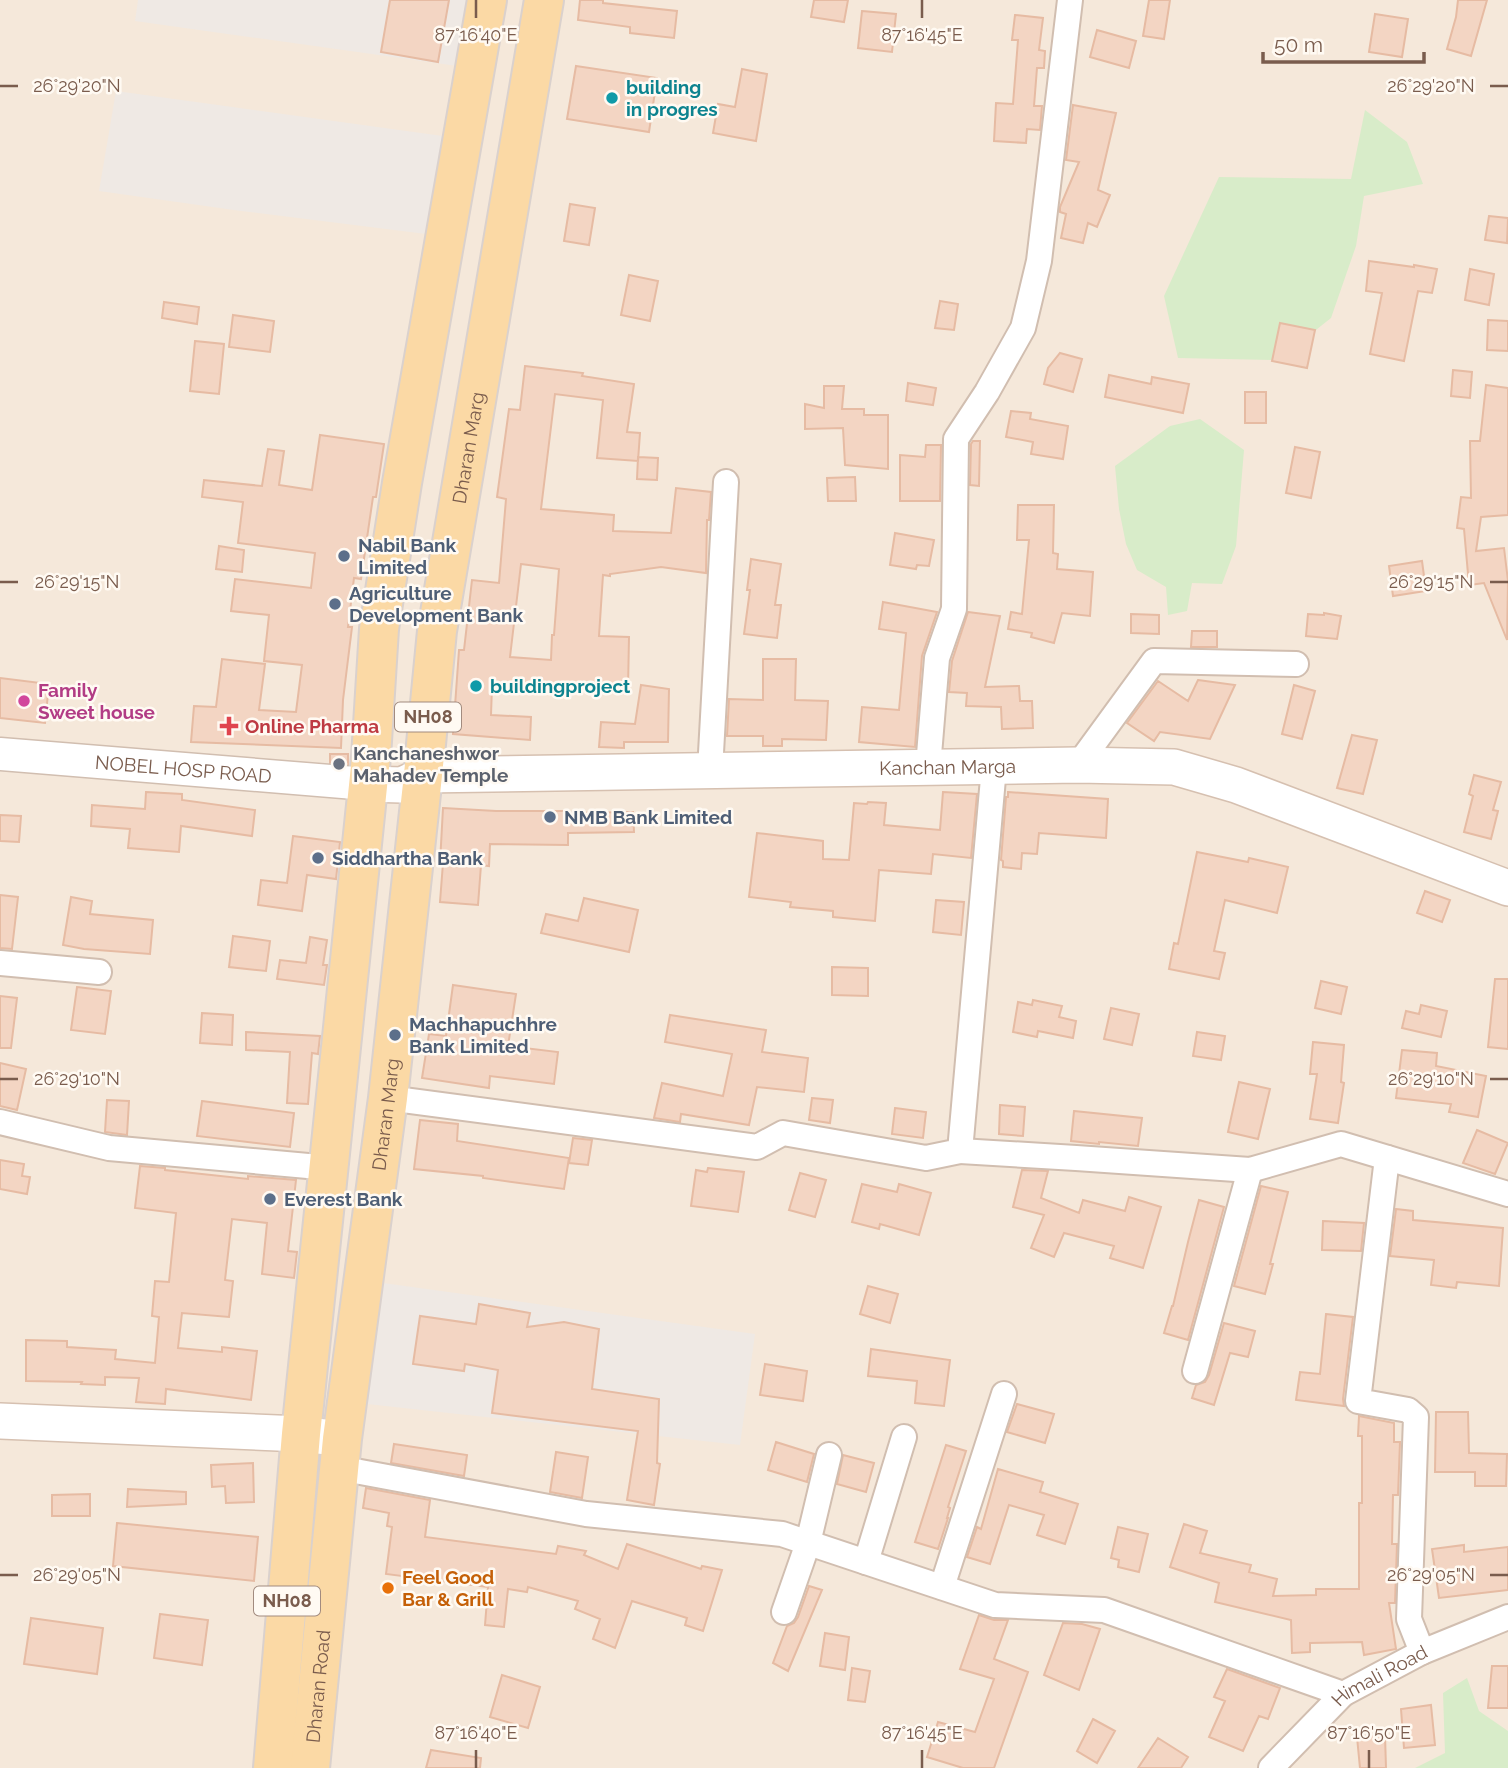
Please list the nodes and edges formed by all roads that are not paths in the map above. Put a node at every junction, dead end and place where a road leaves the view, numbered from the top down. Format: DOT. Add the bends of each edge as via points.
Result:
graph roads {
  1 [pos="487,0"];
  2 [pos="544,0"];
  3 [pos="1070,0"];
  4 [pos="726,482"];
  5 [pos="1296,664"];
  6 [pos="0,754"];
  7 [pos="1078,765"];
  8 [pos="928,767"];
  9 [pos="994,767"];
  10 [pos="710,771"];
  11 [pos="423,775"];
  12 [pos="368,784"];
  13 [pos="1508,888"];
  14 [pos="0,963"];
  15 [pos="99,972"];
  16 [pos="388,1098"];
  17 [pos="0,1122"];
  18 [pos="960,1152"];
  19 [pos="1387,1158"];
  20 [pos="330,1168"];
  21 [pos="1250,1170"];
  22 [pos="1508,1194"];
  23 [pos="1195,1371"];
  24 [pos="1004,1394"];
  25 [pos="0,1421"];
  26 [pos="302,1434"];
  27 [pos="904,1437"];
  28 [pos="341,1453"];
  29 [pos="829,1455"];
  30 [pos="808,1543"];
  31 [pos="866,1562"];
  32 [pos="942,1587"];
  33 [pos="784,1612"];
  34 [pos="1508,1617"];
  35 [pos="1422,1652"];
  36 [pos="1343,1694"];
  37 [pos="273,1768"];
  38 [pos="310,1768"];
  39 [pos="1271,1768"];
  1 -- 12 [label="main road, NH08" via="401,483 381,616"];
  2 -- 11 [label="main road, Dharan Marg / NH08" via="437,631"];
  3 -- 8 [label="street" via="1039,261 1023,328 956,439 954,608 937,658"];
  4 -- 10 [label="street"];
  5 -- 7 [label="street" via="1154,661"];
  6 -- 12 [label="street, NOBEL HOSP ROAD"];
  7 -- 9 [label="main road, Kanchan Marga"];
  7 -- 13 [label="main road, Kanchan Marga" via="1174,767 1236,785"];
  8 -- 9 [label="main road, Kanchan Marga"];
  8 -- 10 [label="main road, Kanchan Marga"];
  9 -- 18 [label="street"];
  10 -- 11 [label="main road, Kanchan Marga"];
  11 -- 12 [label="main road, Kanchan Marga" via="401,785"];
  11 -- 16 [label="main road, Dharan Marg / NH08"];
  12 -- 20 [label="main road, NH08"];
  14 -- 15 [label="street"];
  16 -- 18 [label="street" via="757,1147 783,1133 926,1158"];
  16 -- 28 [label="main road, Dharan Marg / NH08"];
  17 -- 20 [label="street" via="109,1148"];
  18 -- 21 [label="street"];
  19 -- 21 [label="street" via="1341,1144"];
  19 -- 22 [label="street"];
  19 -- 35 [label="street" via="1358,1401 1408,1410 1416,1417 1409,1619"];
  20 -- 26 [label="main road, NH08"];
  21 -- 23 [label="street"];
  24 -- 32 [label="street"];
  25 -- 26 [label="main road"];
  26 -- 28 [label="main road"];
  26 -- 37 [label="main road, Dharan Road / NH08"];
  27 -- 31 [label="street"];
  28 -- 30 [label="street" via="586,1514 782,1534"];
  28 -- 38 [label="main road, Dharan Road / NH08"];
  29 -- 30 [label="street"];
  30 -- 31 [label="street"];
  30 -- 33 [label="street"];
  31 -- 32 [label="street"];
  32 -- 36 [label="street" via="995,1605 1104,1610"];
  34 -- 35 [label="street, Himali Road"];
  35 -- 36 [label="street, Himali Road"];
  36 -- 39 [label="street, Himali Road"];
}
